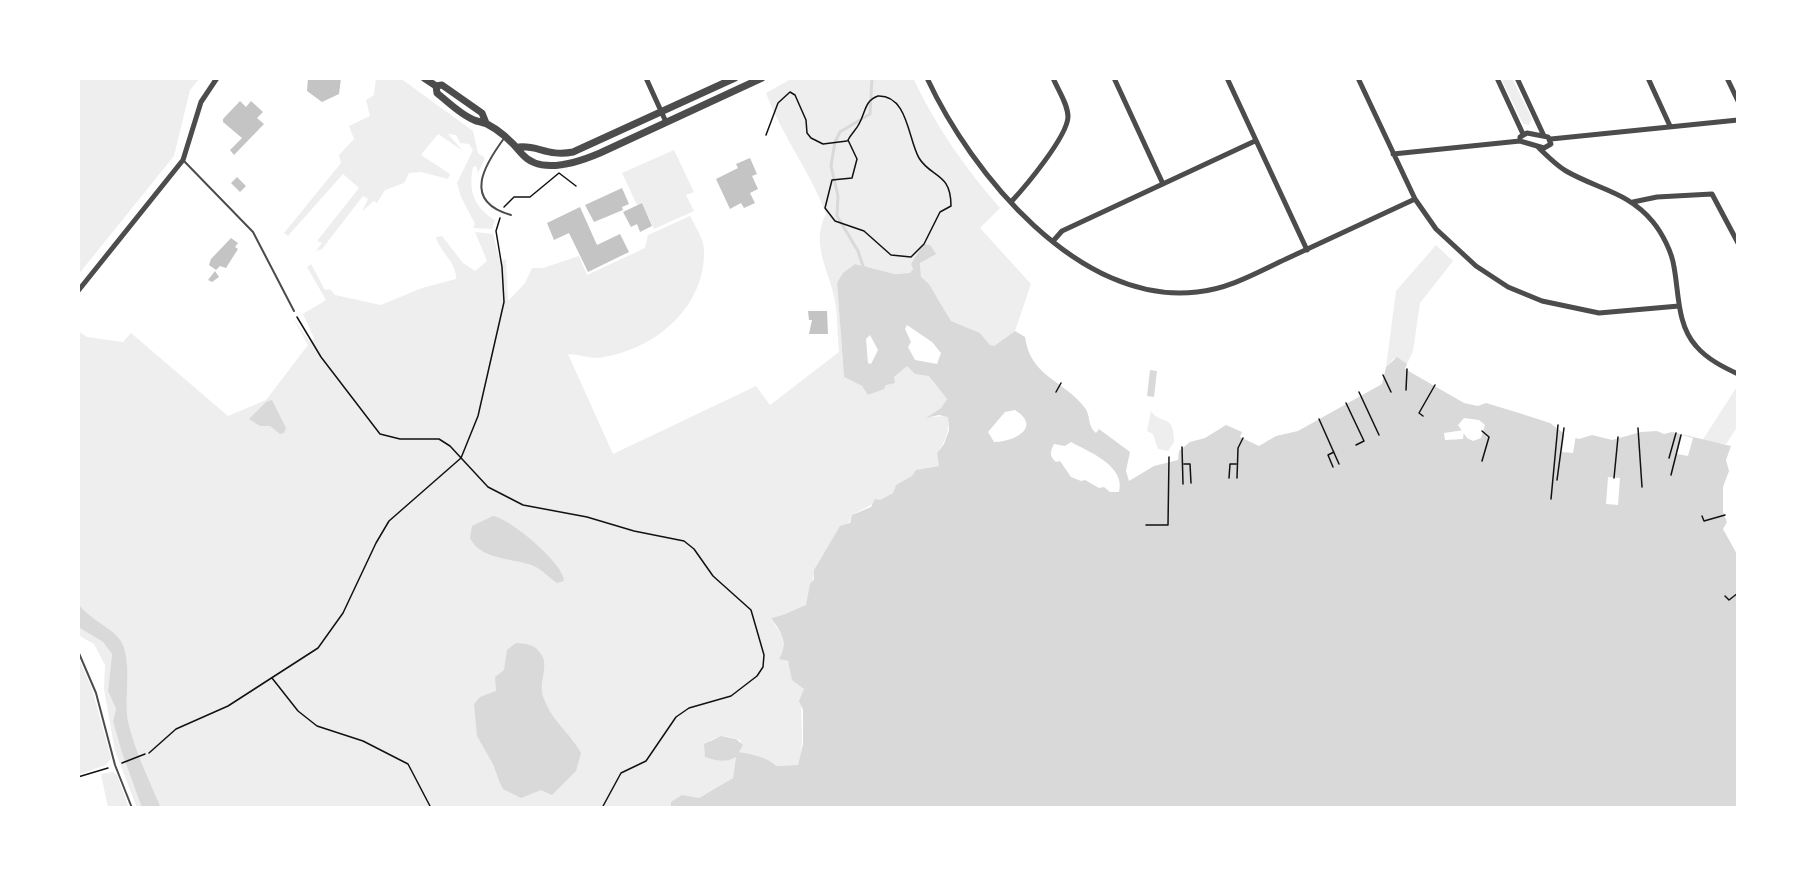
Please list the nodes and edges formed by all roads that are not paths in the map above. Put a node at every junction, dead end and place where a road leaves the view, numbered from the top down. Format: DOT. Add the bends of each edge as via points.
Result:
graph roads {
  1 [pos="217,78"];
  2 [pos="424,78"];
  3 [pos="646,78"];
  4 [pos="735,78"];
  5 [pos="927,78"];
  6 [pos="1053,78"];
  7 [pos="1114,78"];
  8 [pos="1227,78"];
  9 [pos="1358,78"];
  10 [pos="1497,78"];
  11 [pos="1517,78"];
  12 [pos="1647,78"];
  13 [pos="1727,78"];
  14 [pos="759,79"];
  15 [pos="1738,101"];
  16 [pos="662,112"];
  17 [pos="1738,120"];
  18 [pos="666,122"];
  19 [pos="1670,126"];
  20 [pos="1523,134"];
  21 [pos="1544,136"];
  22 [pos="505,137"];
  23 [pos="1551,139"];
  24 [pos="1256,141"];
  25 [pos="1521,141"];
  26 [pos="519,147"];
  27 [pos="1538,147"];
  28 [pos="1393,154"];
  29 [pos="183,160"];
  30 [pos="1163,184"];
  31 [pos="1415,199"];
  32 [pos="1011,202"];
  33 [pos="1633,202"];
  34 [pos="511,215"];
  35 [pos="1054,240"];
  36 [pos="1738,243"];
  37 [pos="1307,250"];
  38 [pos="78,291"];
  39 [pos="1679,306"];
  40 [pos="294,311"];
  41 [pos="1738,374"];
  42 [pos="78,651"];
  43 [pos="132,808"];
  1 -- 29 [label="street" via="201,102"];
  2 -- 22 [label="street" via="473,120 486,123"];
  3 -- 16 [label="street"];
  4 -- 16 [label="street"];
  5 -- 32 [label="street" via="962,141"];
  6 -- 32 [label="street" via="1067,111 1066,126 1029,183"];
  7 -- 30 [label="street"];
  8 -- 24 [label="street"];
  9 -- 28 [label="street"];
  10 -- 20 [label="street"];
  11 -- 21 [label="street"];
  12 -- 19 [label="street"];
  13 -- 15 [label="street"];
  14 -- 18 [label="street"];
  16 -- 18 [label="street"];
  16 -- 26 [label="street" via="573,152 548,154 530,146"];
  17 -- 19 [label="street"];
  18 -- 26 [label="street" via="568,165 534,161 522,154"];
  19 -- 23 [label="street"];
  20 -- 21 [label="street"];
  20 -- 25 [label="street"];
  21 -- 23 [label="street"];
  22 -- 26 [label="street"];
  22 -- 34 [label="lane" via="486,162 481,183 490,203"];
  23 -- 27 [label="street" via="1547,147"];
  24 -- 30 [label="street"];
  24 -- 37 [label="street"];
  25 -- 27 [label="street"];
  25 -- 28 [label="street"];
  27 -- 33 [label="street" via="1565,171"];
  28 -- 31 [label="street"];
  29 -- 38 [label="street"];
  29 -- 40 [label="lane" via="253,232"];
  30 -- 35 [label="street" via="1062,231"];
  31 -- 37 [label="street"];
  31 -- 39 [label="street" via="1436,229 1476,266 1542,301 1599,313"];
  32 -- 35 [label="street"];
  33 -- 36 [label="street" via="1712,194"];
  33 -- 39 [label="street" via="1653,222 1669,252"];
  35 -- 37 [label="street" via="1080,261 1116,281 1168,293 1228,285"];
  39 -- 41 [label="street" via="1695,345"];
  42 -- 43 [label="lane" via="96,693 115,765"];
}
